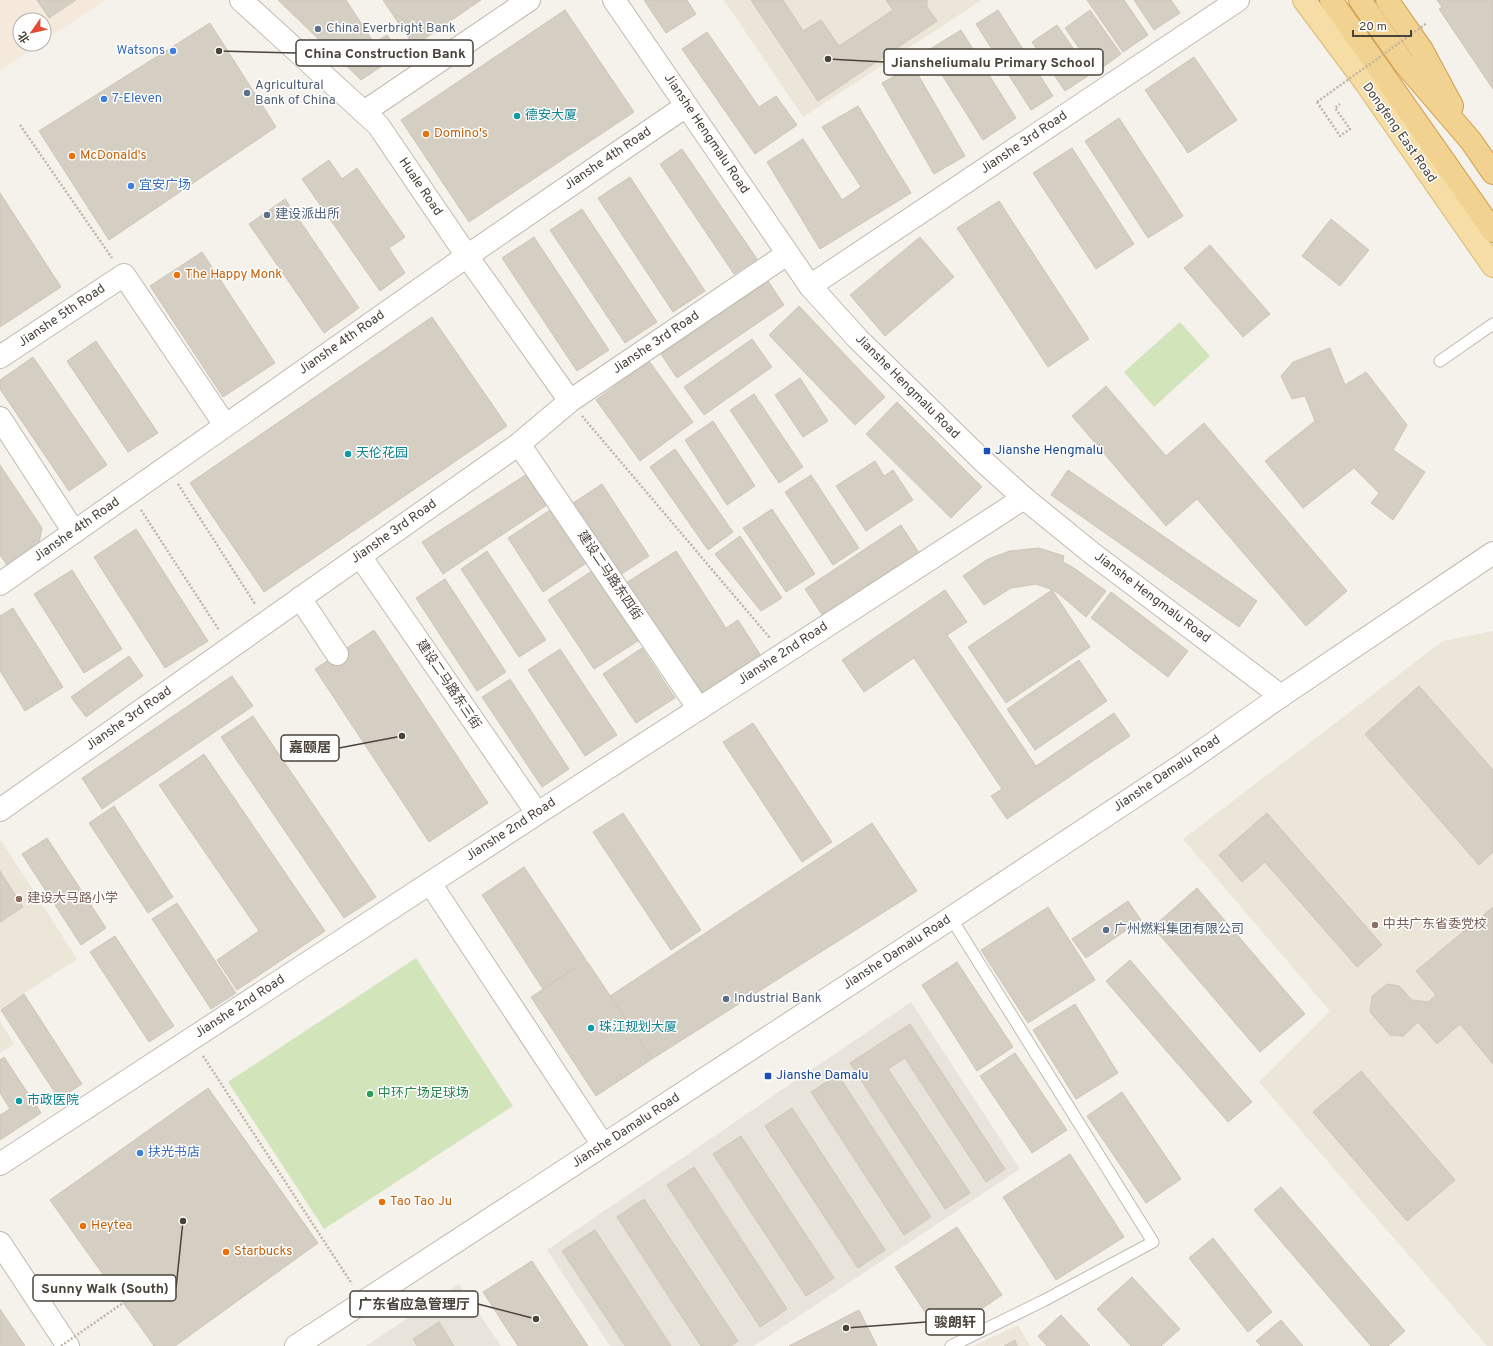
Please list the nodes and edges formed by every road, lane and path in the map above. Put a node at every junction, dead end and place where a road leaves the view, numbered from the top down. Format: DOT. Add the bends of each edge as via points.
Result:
graph roads {
  1 [pos="241,0"];
  2 [pos="529,0"];
  3 [pos="614,0"];
  4 [pos="1238,0"];
  5 [pos="1304,0"];
  6 [pos="1331,0"];
  7 [pos="1360,0"];
  8 [pos="1387,0"];
  9 [pos="1427,23"];
  10 [pos="1340,104"];
  11 [pos="686,106"];
  12 [pos="364,112"];
  13 [pos="20,125"];
  14 [pos="1471,141"];
  15 [pos="1493,173"];
  16 [pos="1493,231"];
  17 [pos="788,254"];
  18 [pos="466,256"];
  19 [pos="1493,266"];
  20 [pos="124,274"];
  21 [pos="810,286"];
  22 [pos="1493,324"];
  23 [pos="0,357"];
  24 [pos="1440,361"];
  25 [pos="570,401"];
  26 [pos="0,418"];
  27 [pos="225,425"];
  28 [pos="519,444"];
  29 [pos="166,467"];
  30 [pos="130,492"];
  31 [pos="1024,498"];
  32 [pos="74,532"];
  33 [pos="1493,553"];
  34 [pos="360,556"];
  35 [pos="0,584"];
  36 [pos="300,598"];
  37 [pos="266,621"];
  38 [pos="230,648"];
  39 [pos="337,654"];
  40 [pos="783,654"];
  41 [pos="1281,696"];
  42 [pos="699,709"];
  43 [pos="0,810"];
  44 [pos="537,814"];
  45 [pos="430,883"];
  46 [pos="951,918"];
  47 [pos="191,1039"];
  48 [pos="603,1145"];
  49 [pos="0,1164"];
  50 [pos="0,1243"];
  51 [pos="364,1302"];
  52 [pos="123,1303"];
  53 [pos="61,1346"];
  54 [pos="68,1346"];
  55 [pos="296,1346"];
  56 [pos="951,1346"];
  1 -- 12 [label="street, Huale Road"];
  2 -- 12 [label="street"];
  3 -- 11 [label="street, Jianshe Hengmalu Road"];
  4 -- 21 [label="street, Jianshe 3rd Road"];
  5 -- 19 [label="main road, Dongfeng East Road" via="1365,82"];
  6 -- 16 [label="highway, Dongfeng East Road"];
  7 -- 14 [label="highway" via="1404,63"];
  8 -- 14 [label="highway" via="1422,50"];
  9 -- 10 [label="path, bridge" via="1317,102 1340,136 1350,129 1335,108"];
  11 -- 17 [label="street, Jianshe Hengmalu Road"];
  11 -- 18 [label="street, Jianshe 4th Road"];
  12 -- 18 [label="street, Huale Road" via="378,125"];
  13 -- 20 [label="path"];
  14 -- 15 [label="highway"];
  17 -- 21 [label="street, Jianshe Hengmalu Road"];
  17 -- 25 [label="street, Jianshe 3rd Road"];
  18 -- 25 [label="street, Huale Road"];
  18 -- 27 [label="street, Jianshe 4th Road"];
  20 -- 23 [label="street, Jianshe 5th Road"];
  20 -- 27 [label="street"];
  21 -- 31 [label="street, Jianshe Hengmalu Road" via="858,339"];
  22 -- 24 [label="lane"];
  25 -- 28 [label="street, Jianshe 3rd Road"];
  25 -- 40 [label="path"];
  26 -- 32 [label="street"];
  27 -- 29 [label="street, Jianshe 4th Road"];
  28 -- 34 [label="street, Jianshe 3rd Road"];
  28 -- 42 [label="street, 建设二马路东四街"];
  29 -- 30 [label="street, Jianshe 4th Road"];
  29 -- 37 [label="path"];
  30 -- 32 [label="street, Jianshe 4th Road"];
  30 -- 38 [label="path"];
  31 -- 40 [label="street, Jianshe 2nd Road"];
  31 -- 41 [label="street, Jianshe Hengmalu Road" via="1093,554"];
  32 -- 35 [label="street, Jianshe 4th Road"];
  33 -- 41 [label="street, Jianshe Damalu Road"];
  34 -- 36 [label="street, Jianshe 3rd Road"];
  34 -- 44 [label="street, 建设二马路东三街"];
  36 -- 37 [label="street, Jianshe 3rd Road"];
  36 -- 39 [label="street"];
  37 -- 38 [label="street, Jianshe 3rd Road"];
  38 -- 43 [label="street, Jianshe 3rd Road"];
  40 -- 42 [label="street, Jianshe 2nd Road"];
  41 -- 46 [label="street, Jianshe Damalu Road" via="1188,761"];
  42 -- 44 [label="street, Jianshe 2nd Road"];
  44 -- 45 [label="street, Jianshe 2nd Road"];
  45 -- 47 [label="street, Jianshe 2nd Road"];
  45 -- 48 [label="street"];
  46 -- 48 [label="street, Jianshe Damalu Road"];
  46 -- 56 [label="lane" via="1153,1242 1043,1301"];
  47 -- 49 [label="street, Jianshe 2nd Road"];
  47 -- 51 [label="path"];
  48 -- 51 [label="street, Jianshe Damalu Road"];
  50 -- 54 [label="street"];
  51 -- 55 [label="street, Jianshe Damalu Road"];
  52 -- 53 [label="path, bridge"];
}
